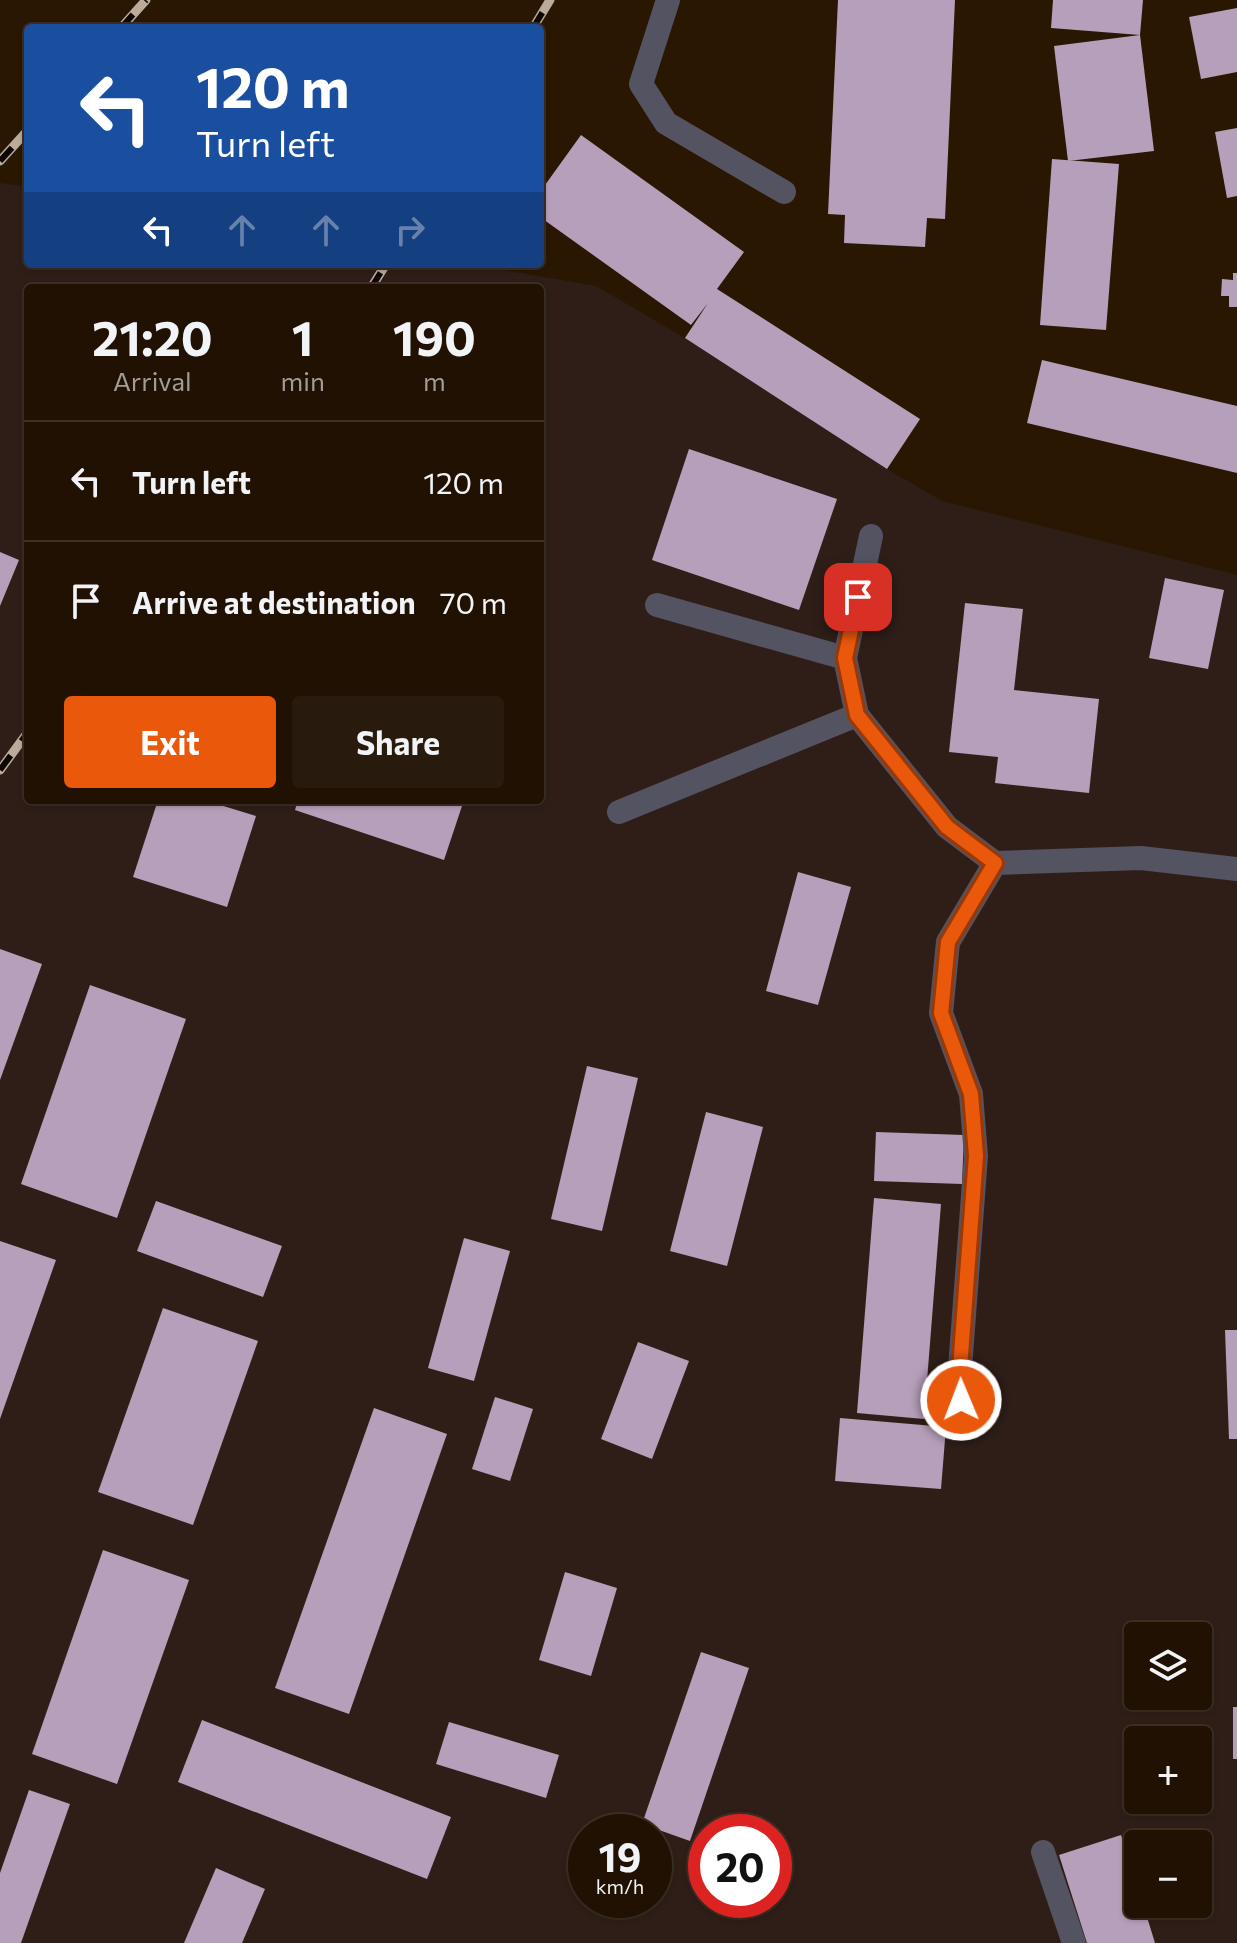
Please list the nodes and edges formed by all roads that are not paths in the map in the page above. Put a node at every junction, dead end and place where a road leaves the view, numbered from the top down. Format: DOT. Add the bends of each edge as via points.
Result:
graph roads {
  1 [pos="668,0"];
  2 [pos="784,192"];
  3 [pos="871,536"];
  4 [pos="657,605"];
  5 [pos="845,658"];
  6 [pos="857,715"];
  7 [pos="619,812"];
  8 [pos="995,863"];
  9 [pos="1237,869"];
  10 [pos="961,1400"];
  11 [pos="1043,1852"];
  12 [pos="1074,1943"];
  1 -- 2 [label="street" via="641,84 666,123"];
  3 -- 5 [label="street"];
  4 -- 5 [label="street"];
  5 -- 6 [label="street"];
  6 -- 7 [label="street"];
  6 -- 8 [label="street" via="947,827"];
  8 -- 9 [label="street" via="1141,858"];
  8 -- 10 [label="street" via="948,942 941,1013 971,1094 976,1156"];
  11 -- 12 [label="street"];
}
